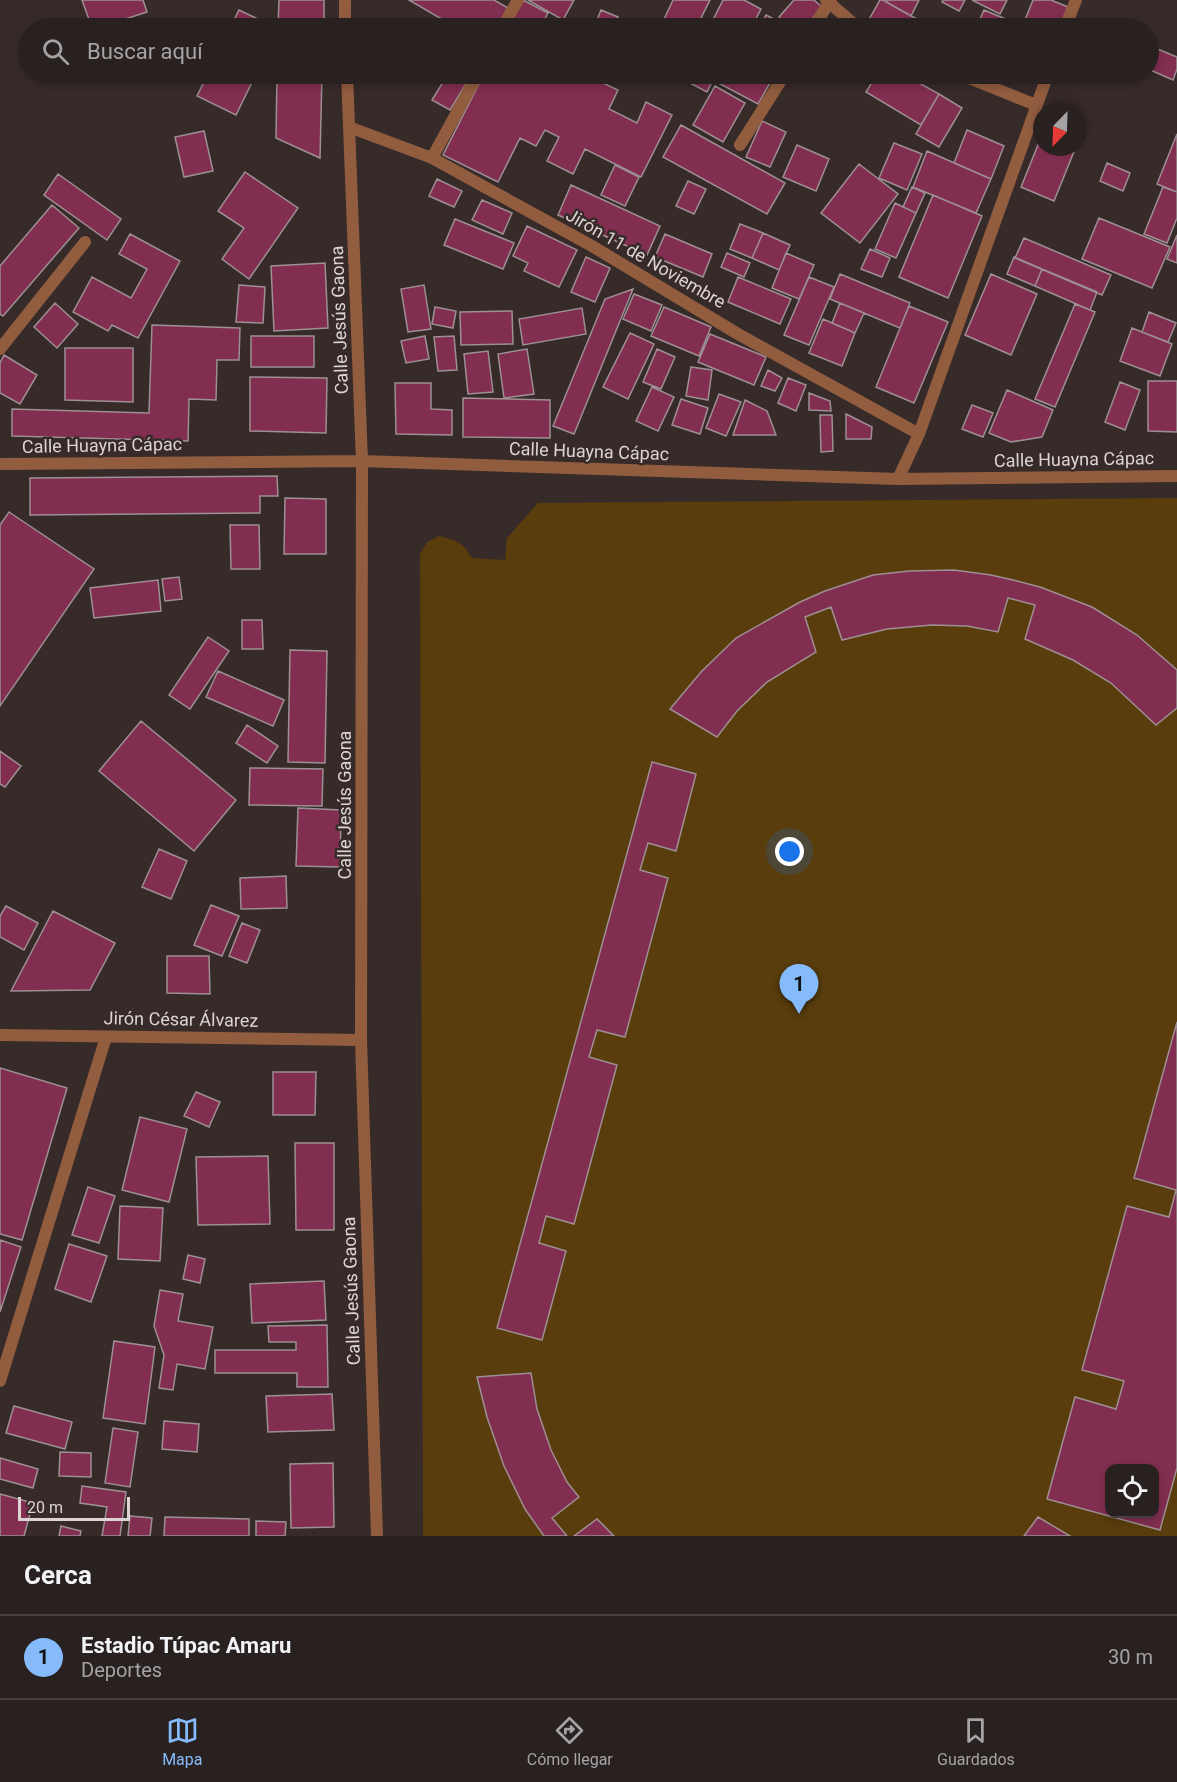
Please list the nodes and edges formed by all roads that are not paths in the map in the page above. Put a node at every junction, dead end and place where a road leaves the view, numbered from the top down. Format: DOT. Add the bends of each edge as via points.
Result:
graph roads {
  1 [pos="345,0"];
  2 [pos="518,0"];
  3 [pos="1076,0"];
  4 [pos="829,1"];
  5 [pos="345,18"];
  6 [pos="508,18"];
  7 [pos="819,18"];
  8 [pos="847,18"];
  9 [pos="1069,18"];
  10 [pos="347,84"];
  11 [pos="473,84"];
  12 [pos="779,84"];
  13 [pos="984,84"];
  14 [pos="1044,84"];
  15 [pos="1037,102"];
  16 [pos="1033,104"];
  17 [pos="1033,113"];
  18 [pos="349,127"];
  19 [pos="740,145"];
  20 [pos="432,158"];
  21 [pos="85,242"];
  22 [pos="0,350"];
  23 [pos="919,434"];
  24 [pos="362,461"];
  25 [pos="0,464"];
  26 [pos="1177,476"];
  27 [pos="898,479"];
  28 [pos="0,1035"];
  29 [pos="106,1036"];
  30 [pos="361,1040"];
  31 [pos="0,1381"];
  32 [pos="377,1536"];
  1 -- 5 [label="street"];
  2 -- 6 [label="street"];
  3 -- 9 [label="street"];
  4 -- 7 [label="street"];
  4 -- 8 [label="street"];
  10 -- 18 [label="street, Calle Jesús Gaona"];
  11 -- 20 [label="street"];
  12 -- 19 [label="street"];
  13 -- 16 [label="street"];
  14 -- 15 [label="street"];
  17 -- 23 [label="street"];
  18 -- 20 [label="street, Jirón 11 de Noviembre"];
  18 -- 24 [label="street, Calle Jesús Gaona"];
  20 -- 23 [label="street, Jirón 11 de Noviembre"];
  21 -- 22 [label="street"];
  23 -- 27 [label="street"];
  24 -- 25 [label="street, Calle Huayna Cápac"];
  24 -- 27 [label="street, Calle Huayna Cápac"];
  24 -- 30 [label="street, Calle Jesús Gaona"];
  26 -- 27 [label="street, Calle Huayna Cápac"];
  28 -- 29 [label="street, Jirón César Álvarez"];
  29 -- 30 [label="street, Jirón César Álvarez"];
  29 -- 31 [label="street"];
  30 -- 32 [label="street, Calle Jesús Gaona"];
}
